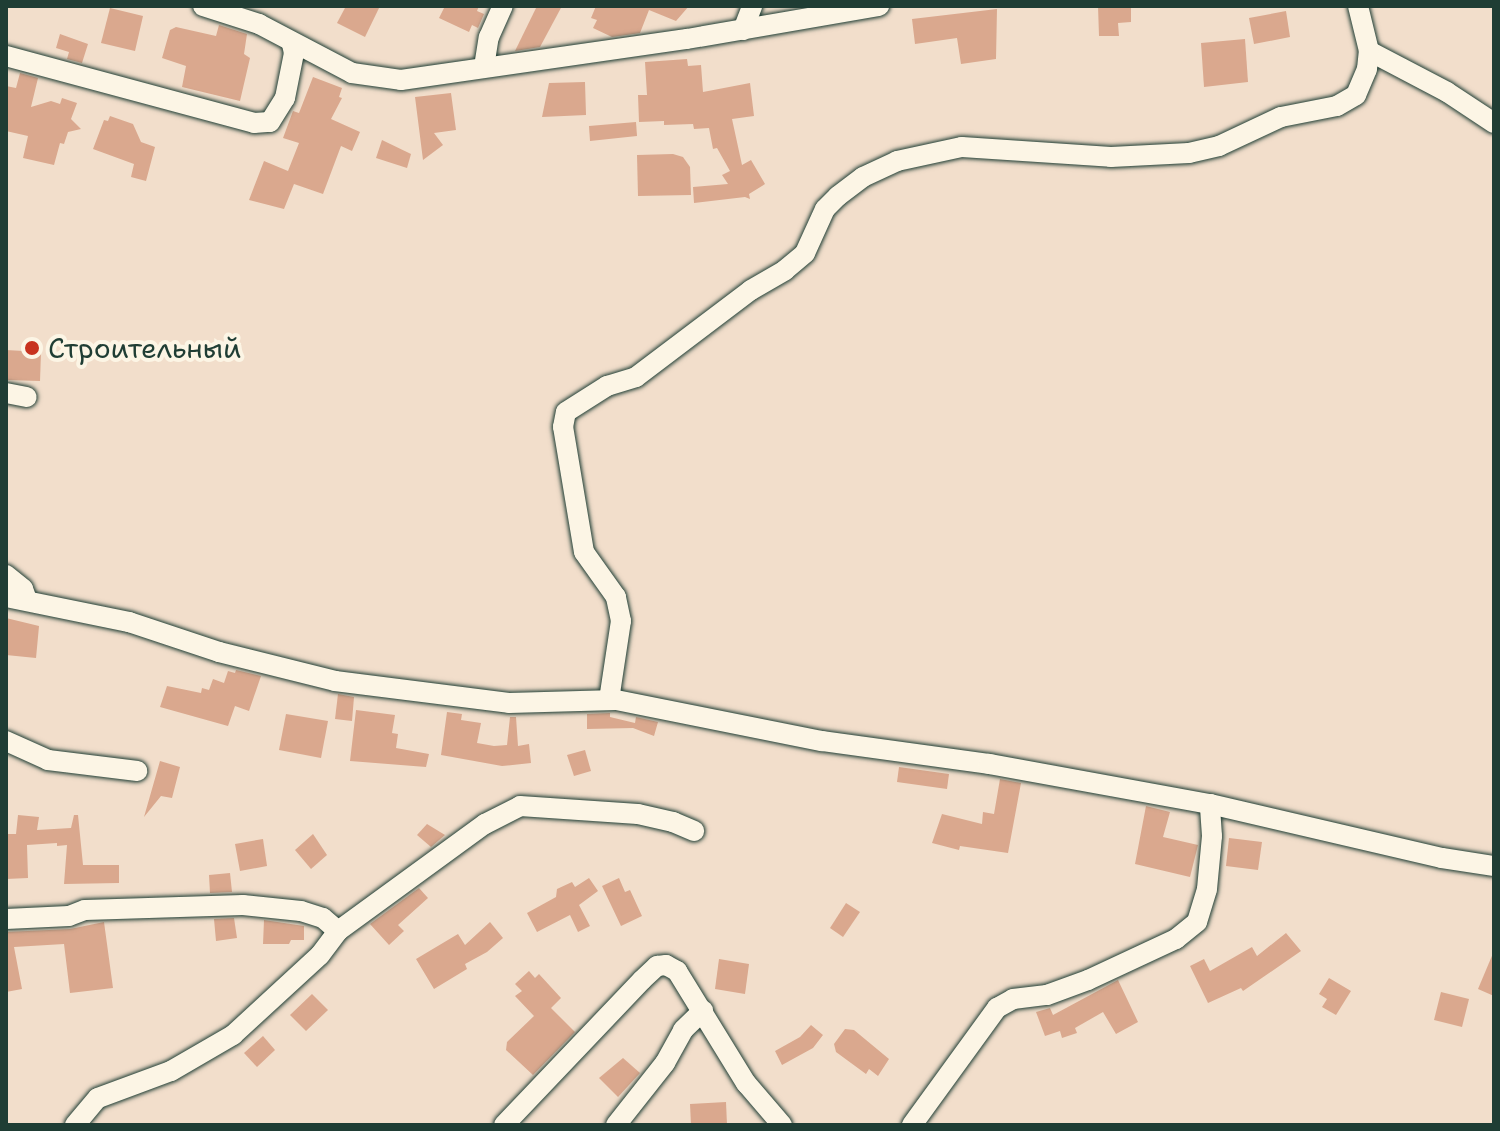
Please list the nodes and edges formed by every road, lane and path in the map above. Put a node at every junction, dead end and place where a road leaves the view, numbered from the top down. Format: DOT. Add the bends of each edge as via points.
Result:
graph roads {
  1 [pos="203,6"];
  2 [pos="503,6"];
  3 [pos="752,6"];
  4 [pos="879,6"];
  5 [pos="1358,6"];
  6 [pos="262,15"];
  7 [pos="743,30"];
  8 [pos="292,44"];
  9 [pos="1369,51"];
  10 [pos="6,56"];
  11 [pos="484,67"];
  12 [pos="1494,123"];
  13 [pos="6,393"];
  14 [pos="27,397"];
  15 [pos="6,575"];
  16 [pos="16,598"];
  17 [pos="609,700"];
  18 [pos="6,741"];
  19 [pos="137,771"];
  20 [pos="1210,804"];
  21 [pos="694,831"];
  22 [pos="1494,866"];
  23 [pos="6,919"];
  24 [pos="338,931"];
  25 [pos="703,1011"];
  26 [pos="75,1125"];
  27 [pos="504,1125"];
  28 [pos="616,1125"];
  29 [pos="782,1125"];
  30 [pos="912,1125"];
  1 -- 6 [label="street"];
  2 -- 11 [label="street" via="489,37"];
  3 -- 7 [label="street"];
  4 -- 7 [label="street"];
  5 -- 9 [label="street"];
  6 -- 8 [label="street"];
  7 -- 11 [label="street"];
  8 -- 10 [label="street" via="285,98 270,122 254,123"];
  8 -- 11 [label="street" via="352,73 378,79"];
  9 -- 12 [label="street"];
  9 -- 17 [label="street" via="1356,95 1337,106 1281,117 1219,146 1189,153 1111,157 962,147 897,161 838,196 825,209 805,253 785,270 636,377 607,386 566,412 563,427 584,552 616,597 621,621"];
  13 -- 14 [label="street"];
  15 -- 16 [label="street" via="23,589"];
  16 -- 17 [label="street" via="129,622 219,652 335,681 509,703"];
  17 -- 20 [label="street" via="822,741 989,764"];
  18 -- 19 [label="street" via="48,760"];
  20 -- 22 [label="street"];
  20 -- 30 [label="street" via="1207,889 1197,922 1176,939 1088,980 997,1008"];
  21 -- 24 [label="street" via="638,814 520,806 485,824"];
  23 -- 24 [label="street" via="69,916 85,910 243,905 301,911 323,918"];
  24 -- 26 [label="street" via="320,955 233,1035 171,1071 98,1098"];
  25 -- 27 [label="street" via="677,971 657,966"];
  25 -- 28 [label="street" via="683,1030 665,1063"];
  25 -- 29 [label="street" via="746,1083"];
}
